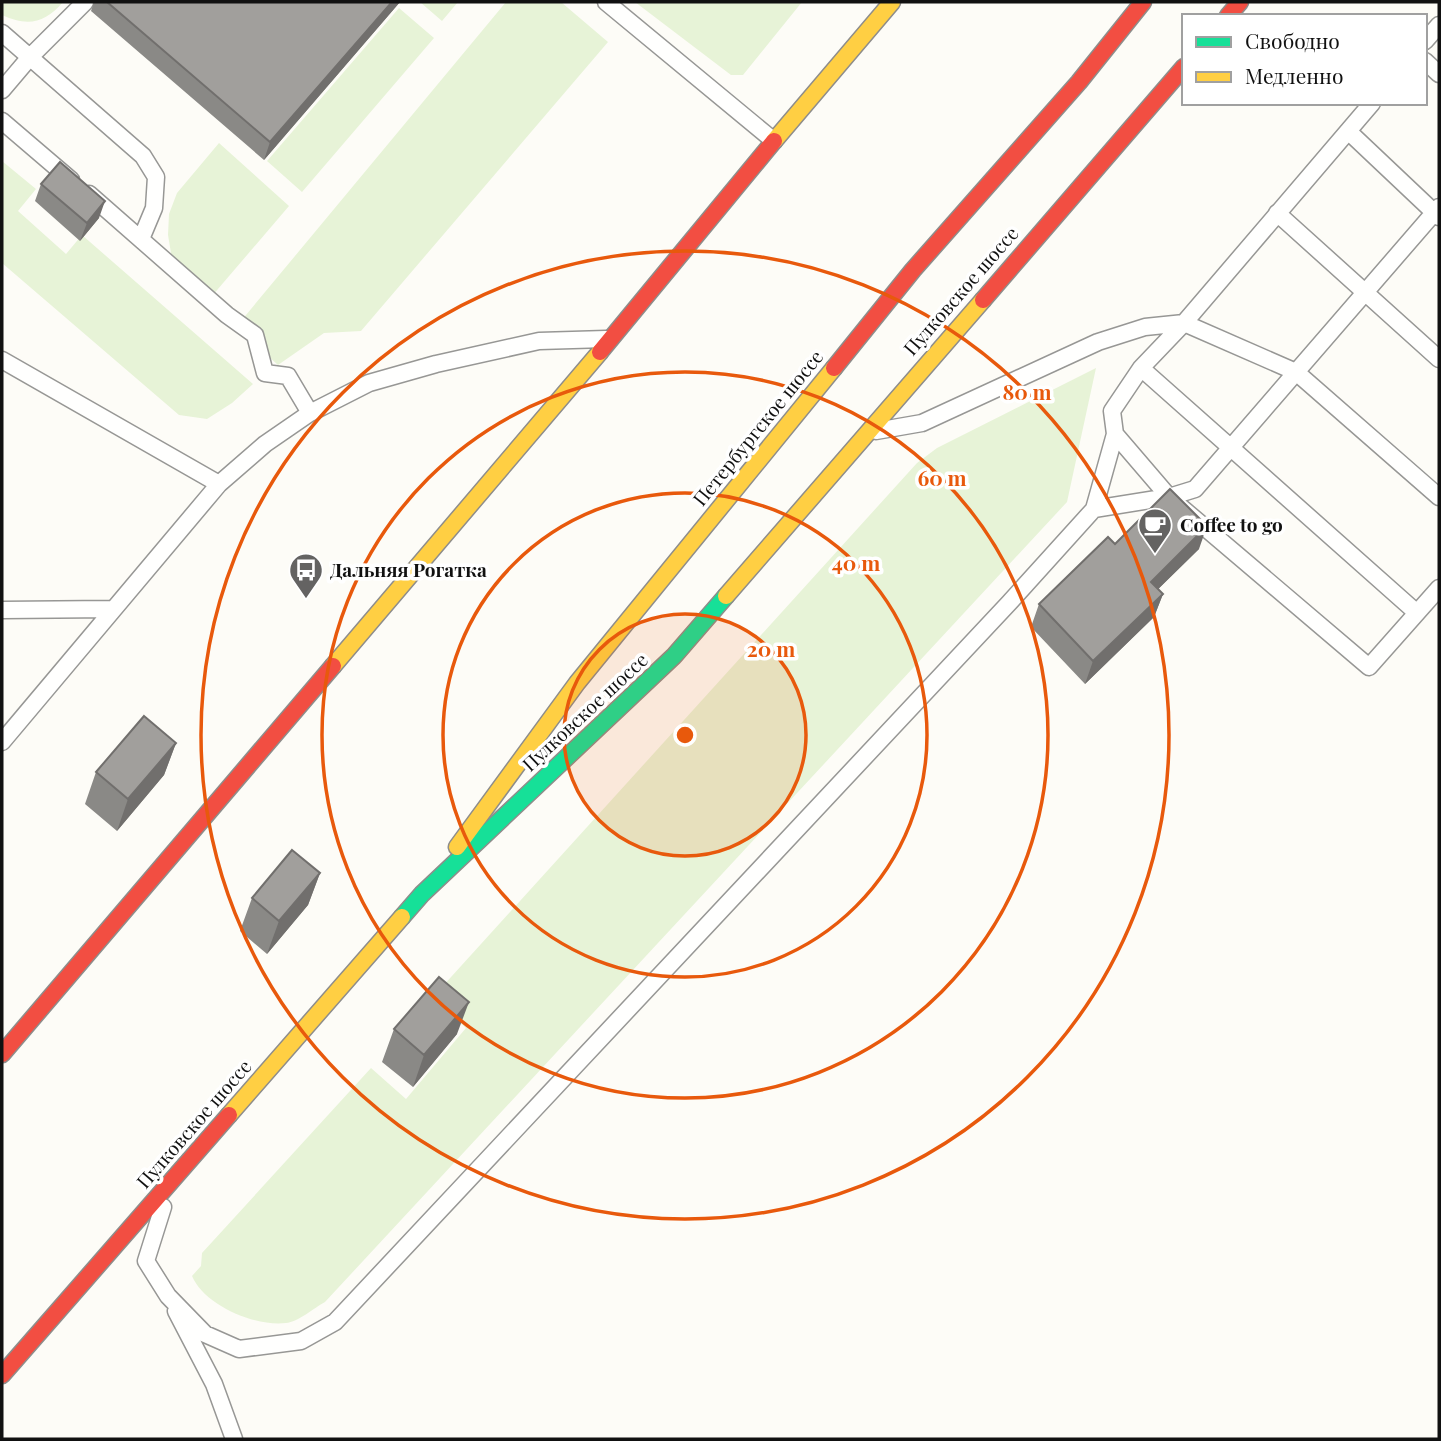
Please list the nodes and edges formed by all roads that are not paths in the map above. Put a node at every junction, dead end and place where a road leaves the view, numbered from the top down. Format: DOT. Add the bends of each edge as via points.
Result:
graph roads {
  1 [pos="85,2"];
  2 [pos="606,2"];
  3 [pos="892,2"];
  4 [pos="1143,2"];
  5 [pos="1439,25"];
  6 [pos="2,33"];
  7 [pos="1427,39"];
  8 [pos="30,57"];
  9 [pos="1182,69"];
  10 [pos="2,90"];
  11 [pos="1370,105"];
  12 [pos="2,121"];
  13 [pos="1348,131"];
  14 [pos="774,141"];
  15 [pos="1438,212"];
  16 [pos="1278,213"];
  17 [pos="141,239"];
  18 [pos="1366,291"];
  19 [pos="1184,323"];
  20 [pos="612,338"];
  21 [pos="1439,359"];
  22 [pos="2,360"];
  23 [pos="1141,368"];
  24 [pos="1296,372"];
  25 [pos="310,413"];
  26 [pos="867,433"];
  27 [pos="1115,434"];
  28 [pos="1230,448"];
  29 [pos="219,484"];
  30 [pos="1169,497"];
  31 [pos="1439,497"];
  32 [pos="1094,509"];
  33 [pos="1439,587"];
  34 [pos="112,609"];
  35 [pos="2,610"];
  36 [pos="1417,613"];
  37 [pos="2,742"];
  38 [pos="422,894"];
  39 [pos="2,1054"];
  40 [pos="170,1184"];
  41 [pos="167,1296"];
  42 [pos="2,1376"];
  43 [pos="234,1439"];
  1 -- 8 [label="lane"];
  2 -- 14 [label="lane"];
  3 -- 14 [label="main road"];
  4 -- 38 [label="main road, Петербургское шоссе" via="1079,82 913,270 577,683"];
  5 -- 7 [label="lane"];
  6 -- 8 [label="lane"];
  8 -- 10 [label="lane"];
  8 -- 17 [label="lane" via="143,156 156,177 153,208"];
  9 -- 26 [label="main road, Пулковское шоссе"];
  11 -- 13 [label="lane"];
  12 -- 17 [label="lane"];
  13 -- 15 [label="lane"];
  13 -- 16 [label="lane"];
  14 -- 20 [label="main road"];
  15 -- 18 [label="lane"];
  16 -- 18 [label="lane"];
  16 -- 19 [label="lane"];
  17 -- 25 [label="lane" via="255,335 265,373 288,376"];
  18 -- 21 [label="lane"];
  18 -- 24 [label="lane"];
  19 -- 23 [label="lane"];
  19 -- 24 [label="lane"];
  19 -- 26 [label="lane" via="1145,327 1098,342 922,423"];
  20 -- 25 [label="lane" via="539,341 436,365 369,383"];
  20 -- 39 [label="main road"];
  22 -- 29 [label="lane"];
  23 -- 27 [label="lane" via="1112,411"];
  23 -- 28 [label="lane"];
  24 -- 28 [label="lane"];
  24 -- 31 [label="lane"];
  25 -- 29 [label="lane"];
  26 -- 38 [label="main road, Пулковское шоссе" via="674,656"];
  27 -- 30 [label="lane"];
  27 -- 32 [label="lane"];
  28 -- 30 [label="lane" via="1195,489"];
  28 -- 36 [label="lane"];
  29 -- 34 [label="lane"];
  30 -- 32 [label="lane"];
  30 -- 36 [label="lane" via="1369,667"];
  32 -- 41 [label="lane" via="335,1322 301,1341 239,1349 205,1334"];
  33 -- 36 [label="lane"];
  34 -- 35 [label="lane"];
  34 -- 37 [label="lane"];
  38 -- 40 [label="main road, Пулковское шоссе"];
  40 -- 41 [label="lane" via="146,1261"];
  40 -- 42 [label="main road, Пулковское шоссе"];
  41 -- 43 [label="lane" via="214,1384"];
}
